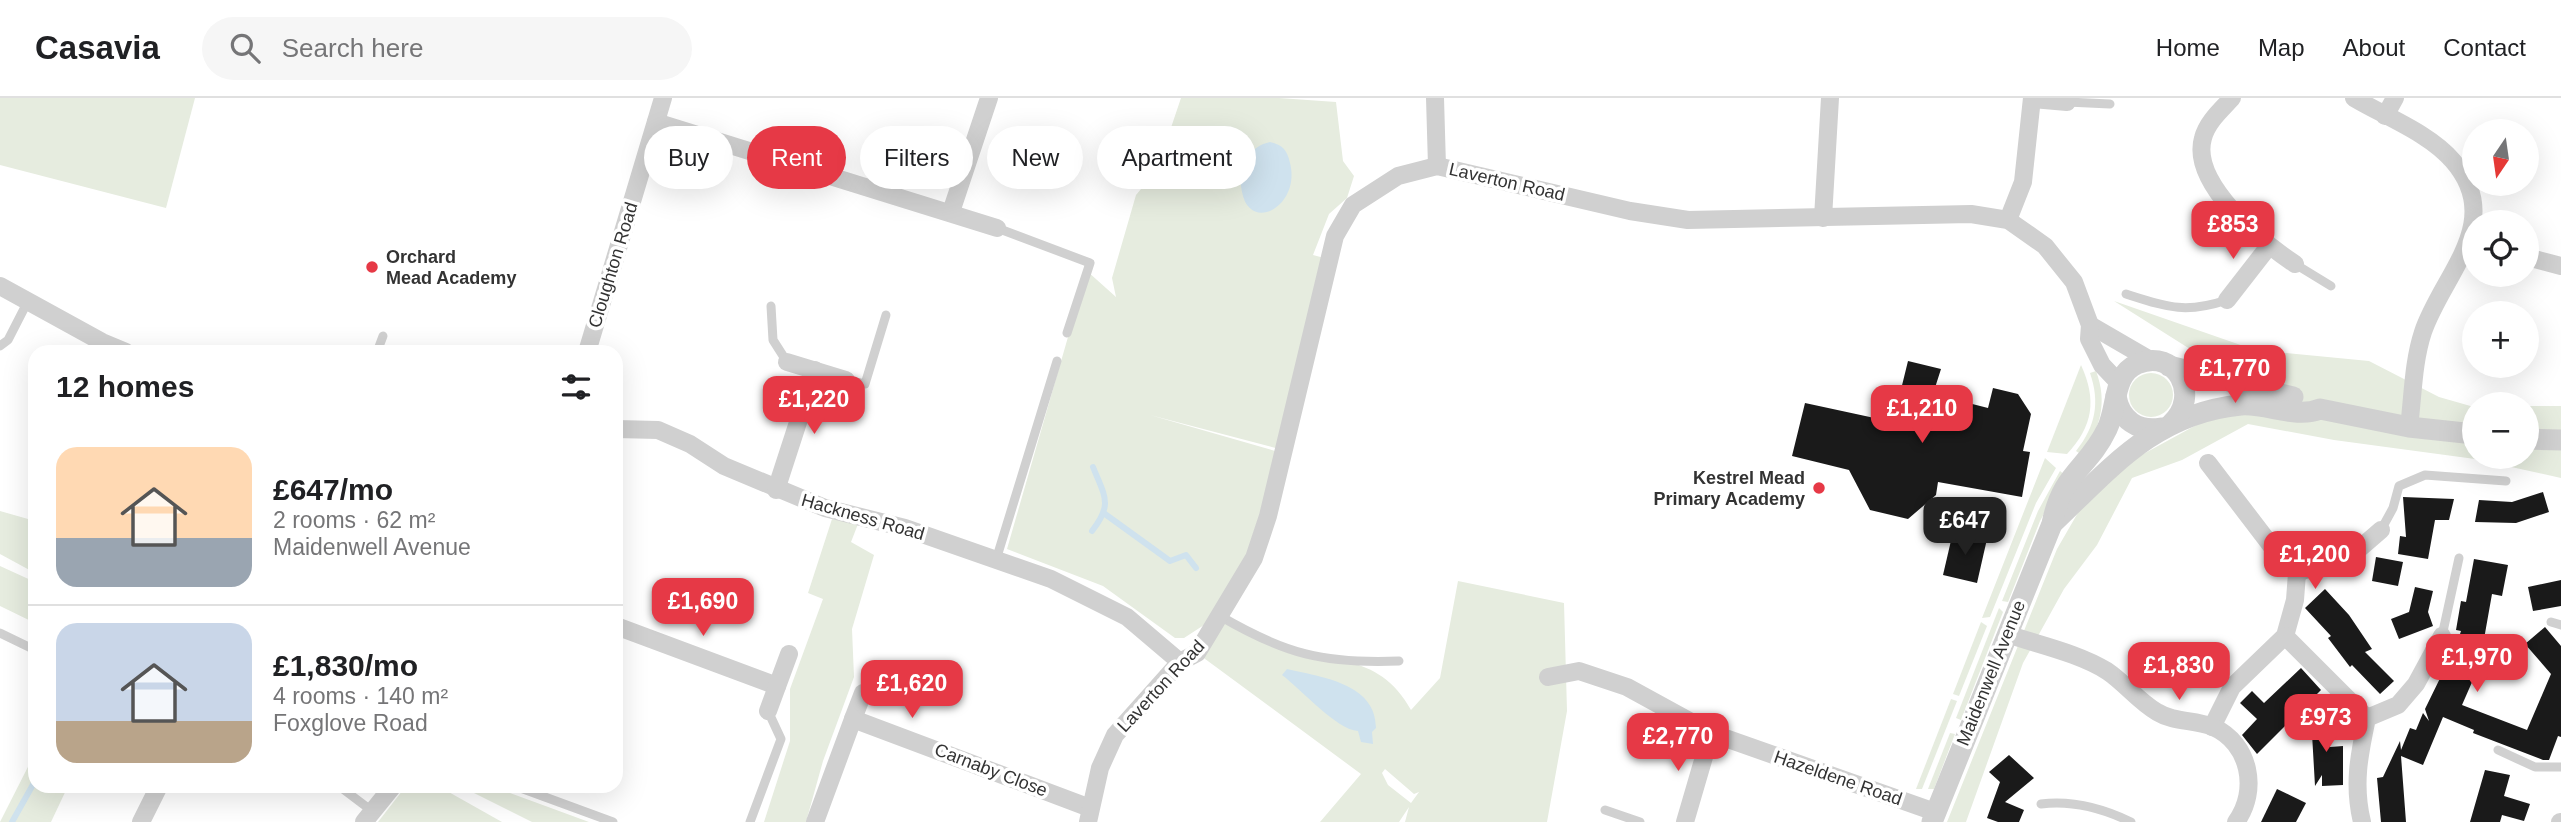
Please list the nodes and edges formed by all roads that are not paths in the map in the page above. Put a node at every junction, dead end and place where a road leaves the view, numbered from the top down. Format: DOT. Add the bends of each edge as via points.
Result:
graph roads {
  1 [pos="663,98"];
  2 [pos="989,98"];
  3 [pos="1435,98"];
  4 [pos="1830,98"];
  5 [pos="2232,98"];
  6 [pos="2354,98"];
  7 [pos="2395,98"];
  8 [pos="2032,99"];
  9 [pos="2067,102"];
  10 [pos="2110,104"];
  11 [pos="2385,116"];
  12 [pos="656,122"];
  13 [pos="1437,166"];
  14 [pos="2472,210"];
  15 [pos="951,212"];
  16 [pos="1823,218"];
  17 [pos="2007,220"];
  18 [pos="997,228"];
  19 [pos="2269,246"];
  20 [pos="2462,256"];
  21 [pos="2539,260"];
  22 [pos="2295,264"];
  23 [pos="2561,266"];
  24 [pos="0,286"];
  25 [pos="2331,286"];
  26 [pos="2126,294"];
  27 [pos="2227,300"];
  28 [pos="28,301"];
  29 [pos="772,306"];
  30 [pos="886,315"];
  31 [pos="2090,325"];
  32 [pos="1067,333"];
  33 [pos="383,336"];
  34 [pos="109,345"];
  35 [pos="380,345"];
  36 [pos="589,345"];
  37 [pos="0,346"];
  38 [pos="1057,361"];
  39 [pos="787,362"];
  40 [pos="2161,363"];
  41 [pos="815,370"];
  42 [pos="846,380"];
  43 [pos="2118,390"];
  44 [pos="2320,409"];
  45 [pos="2166,426"];
  46 [pos="2409,427"];
  47 [pos="623,429"];
  48 [pos="2462,433"];
  49 [pos="2539,439"];
  50 [pos="2561,440"];
  51 [pos="2208,463"];
  52 [pos="2506,481"];
  53 [pos="776,490"];
  54 [pos="2052,524"];
  55 [pos="2381,530"];
  56 [pos="2459,558"];
  57 [pos="996,560"];
  58 [pos="2297,573"];
  59 [pos="1220,617"];
  60 [pos="623,629"];
  61 [pos="0,633"];
  62 [pos="2007,635"];
  63 [pos="2285,636"];
  64 [pos="2442,636"];
  65 [pos="28,647"];
  66 [pos="789,654"];
  67 [pos="1399,661"];
  68 [pos="1180,662"];
  69 [pos="1548,677"];
  70 [pos="777,687"];
  71 [pos="863,693"];
  72 [pos="768,711"];
  73 [pos="2367,718"];
  74 [pos="853,719"];
  75 [pos="2212,727"];
  76 [pos="1711,733"];
  77 [pos="2498,750"];
  78 [pos="2561,767"];
  79 [pos="156,793"];
  80 [pos="346,793"];
  81 [pos="387,793"];
  82 [pos="534,793"];
  83 [pos="2041,804"];
  84 [pos="1605,810"];
  85 [pos="1089,815"];
  86 [pos="368,817"];
  87 [pos="1933,817"];
  88 [pos="141,822"];
  89 [pos="613,822"];
  90 [pos="750,822"];
  91 [pos="815,822"];
  92 [pos="1640,822"];
  93 [pos="1685,822"];
  94 [pos="2130,822"];
  95 [pos="2236,822"];
  96 [pos="2362,822"];
  1 -- 12 [label="street, Cloughton Road"];
  2 -- 15 [label="street"];
  3 -- 13 [label="street"];
  4 -- 16 [label="street"];
  5 -- 19 [label="street" via="2203,135 2203,166 2229,204"];
  6 -- 11 [label="street"];
  7 -- 11 [label="street"];
  8 -- 9 [label="street"];
  8 -- 17 [label="street" via="2023,182"];
  9 -- 10 [label="lane"];
  11 -- 14 [label="street" via="2454,161 2472,199"];
  12 -- 15 [label="street"];
  12 -- 36 [label="street, Cloughton Road"];
  13 -- 16 [label="street, Laverton Road" via="1630,211 1688,219"];
  13 -- 59 [label="street, Laverton Road" via="1398,176 1353,205 1335,236 1268,516 1254,558"];
  15 -- 18 [label="street"];
  16 -- 17 [label="street, Laverton Road" via="1970,214"];
  17 -- 31 [label="street, Laverton Road" via="2045,246 2067,273"];
  18 -- 32 [label="lane" via="1090,263"];
  19 -- 22 [label="street"];
  19 -- 27 [label="street"];
  20 -- 46 [label="street" via="2424,330"];
  21 -- 23 [label="street"];
  22 -- 25 [label="lane"];
  24 -- 28 [label="street"];
  26 -- 27 [label="lane" via="2175,309 2199,310"];
  28 -- 34 [label="street"];
  28 -- 37 [label="lane" via="8,340"];
  29 -- 39 [label="lane" via="773,340"];
  30 -- 42 [label="lane" via="865,384"];
  31 -- 40 [label="street"];
  31 -- 43 [label="street, Laverton Road" via="2089,339"];
  33 -- 35 [label="lane"];
  38 -- 57 [label="lane"];
  39 -- 41 [label="street"];
  40 -- 43 [label="street" via="2132,366"];
  40 -- 44 [label="street, Maidenwell Avenue" via="2311,401"];
  40 -- 45 [label="street, Maidenwell Avenue" via="2182,379 2186,397 2181,412"];
  41 -- 42 [label="street"];
  41 -- 53 [label="street"];
  43 -- 45 [label="street, Maidenwell Avenue" via="2120,410 2134,425 2147,430"];
  43 -- 54 [label="street, Maidenwell Avenue" via="2104,436 2057,499"];
  44 -- 45 [label="street, Maidenwell Avenue" via="2308,414 2240,405"];
  44 -- 46 [label="street, Maidenwell Avenue"];
  45 -- 54 [label="street, Maidenwell Avenue" via="2112,464"];
  46 -- 48 [label="street, Maidenwell Avenue"];
  47 -- 53 [label="street, Hackness Road" via="658,430"];
  49 -- 50 [label="street"];
  51 -- 58 [label="street"];
  52 -- 55 [label="lane" via="2425,475 2399,486"];
  53 -- 57 [label="street, Hackness Road"];
  54 -- 62 [label="street, Maidenwell Avenue"];
  55 -- 58 [label="street" via="2359,549"];
  56 -- 64 [label="lane"];
  57 -- 68 [label="street, Hackness Road" via="1103,602"];
  58 -- 63 [label="street"];
  59 -- 67 [label="lane" via="1294,652 1335,661"];
  59 -- 68 [label="street, Laverton Road" via="1198,653"];
  60 -- 70 [label="street"];
  61 -- 65 [label="lane"];
  62 -- 75 [label="street" via="2103,669 2169,718"];
  62 -- 87 [label="street, Maidenwell Avenue"];
  63 -- 73 [label="street"];
  63 -- 75 [label="street" via="2232,687"];
  64 -- 73 [label="street" via="2416,684 2398,705"];
  66 -- 70 [label="street"];
  68 -- 85 [label="street, Laverton Road" via="1115,735 1100,768"];
  69 -- 76 [label="street, Hazeldene Road" via="1579,671 1627,687"];
  70 -- 72 [label="street"];
  71 -- 74 [label="street"];
  72 -- 90 [label="lane" via="781,739"];
  73 -- 96 [label="street" via="2357,766"];
  74 -- 85 [label="street, Carnaby Close"];
  74 -- 91 [label="street"];
  75 -- 95 [label="street" via="2232,740 2246,763 2248,792"];
  76 -- 87 [label="street, Hazeldene Road"];
  76 -- 93 [label="street"];
  77 -- 78 [label="lane" via="2535,768"];
  79 -- 88 [label="street"];
  80 -- 86 [label="lane"];
  81 -- 86 [label="street"];
  82 -- 89 [label="lane"];
  83 -- 94 [label="lane" via="2088,806"];
  84 -- 92 [label="lane"];
}
